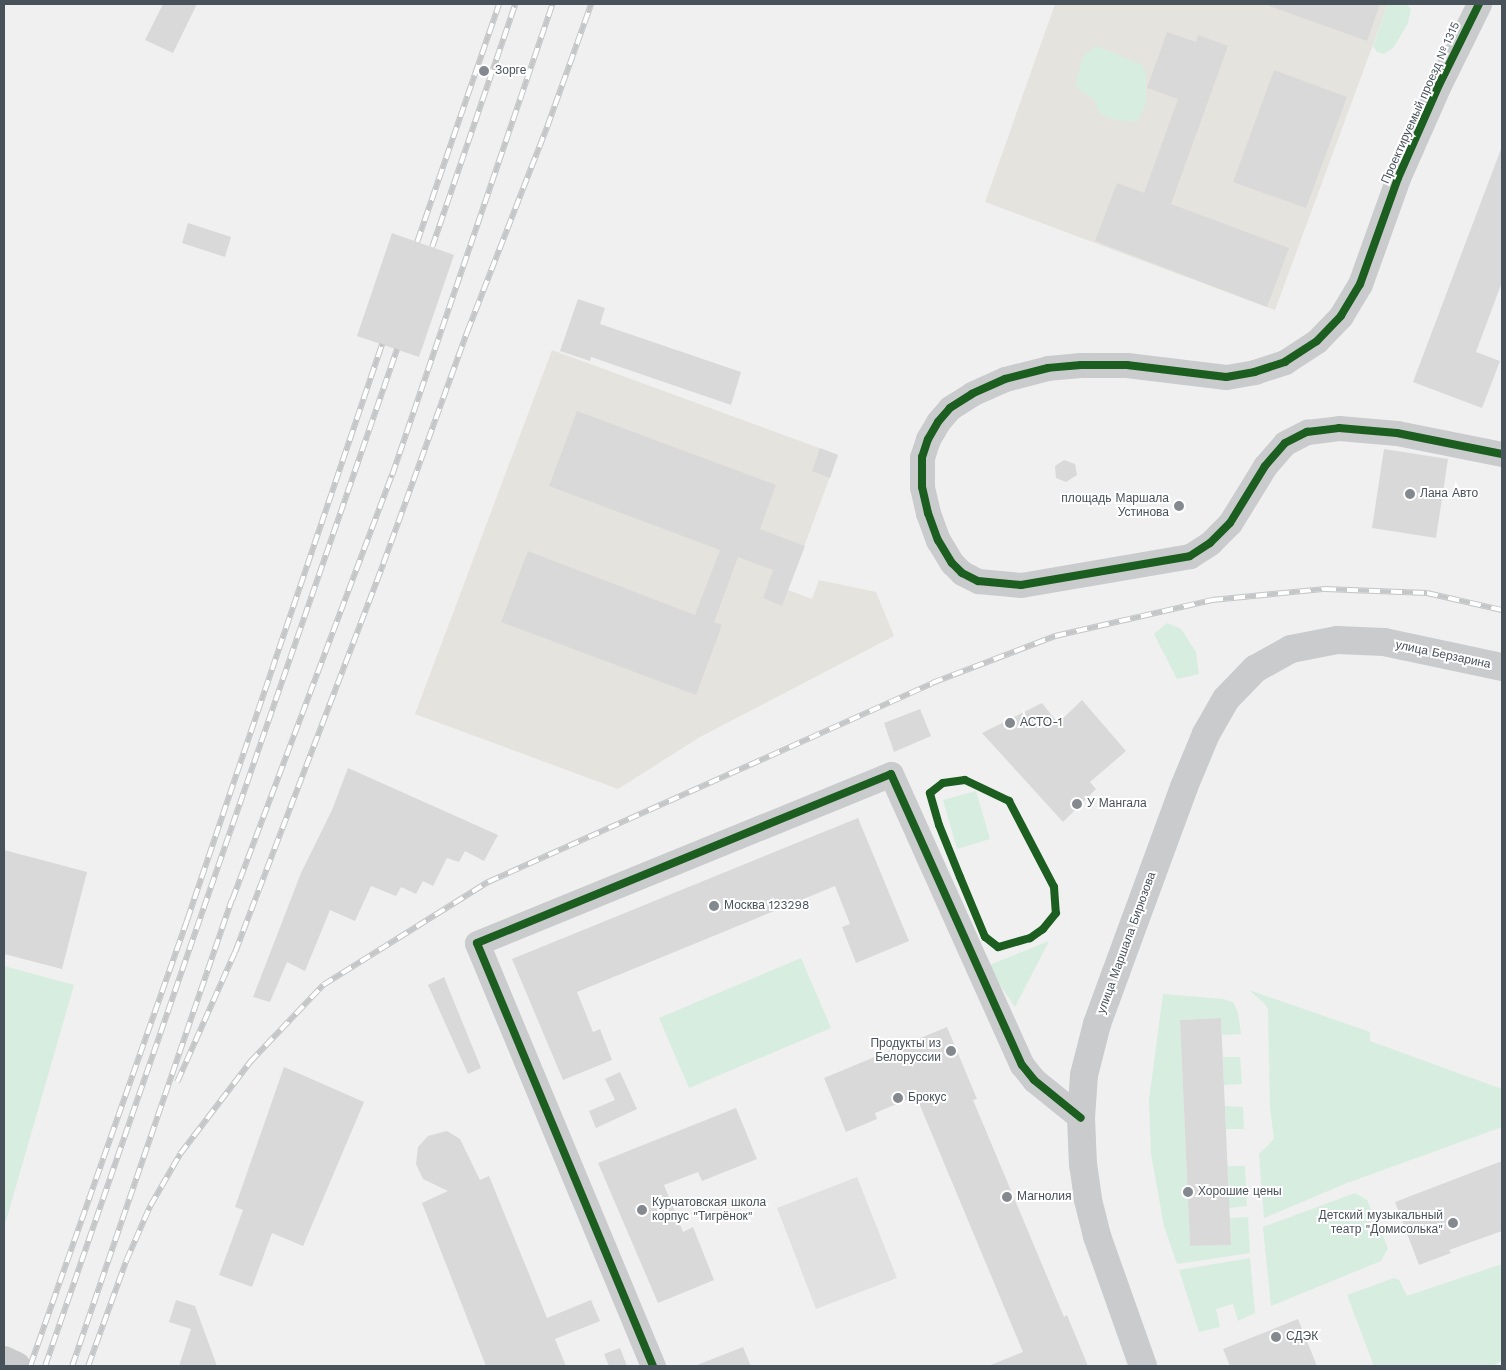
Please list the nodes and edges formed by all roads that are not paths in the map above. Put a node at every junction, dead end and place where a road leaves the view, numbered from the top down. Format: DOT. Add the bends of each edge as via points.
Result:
graph roads {
  1 [pos="1479,4"];
  2 [pos="1502,454"];
  3 [pos="1384,642"];
  4 [pos="1502,667"];
  5 [pos="1082,1118"];
  6 [pos="4,1360"];
  7 [pos="17,1366"];
  8 [pos="653,1366"];
  9 [pos="1143,1366"];
  1 -- 2 [label="street, Проектируемый проезд № 1315" via="1398,178 1360,284 1341,316 1317,341 1285,362 1226,377 1127,365 1081,365 1048,368 1005,379 950,408 938,422 922,458 922,487 938,540 952,564 978,580 1021,585 1190,556 1210,543 1230,523 1265,466 1285,443 1307,432 1339,428 1397,433"];
  3 -- 4 [label="street, улица Берзарина"];
  3 -- 5 [label="street, улица Маршала Бирюзова" via="1337,640 1291,649 1255,669 1226,699 1206,734 1184,787 1097,1024 1084,1075"];
  5 -- 8 [label="street" via="1034,1080 1022,1065 891,774 477,943"];
  5 -- 9 [label="street, улица Маршала Бирюзова" via="1083,1164 1098,1236"];
  6 -- 7 [label="street"];
}
